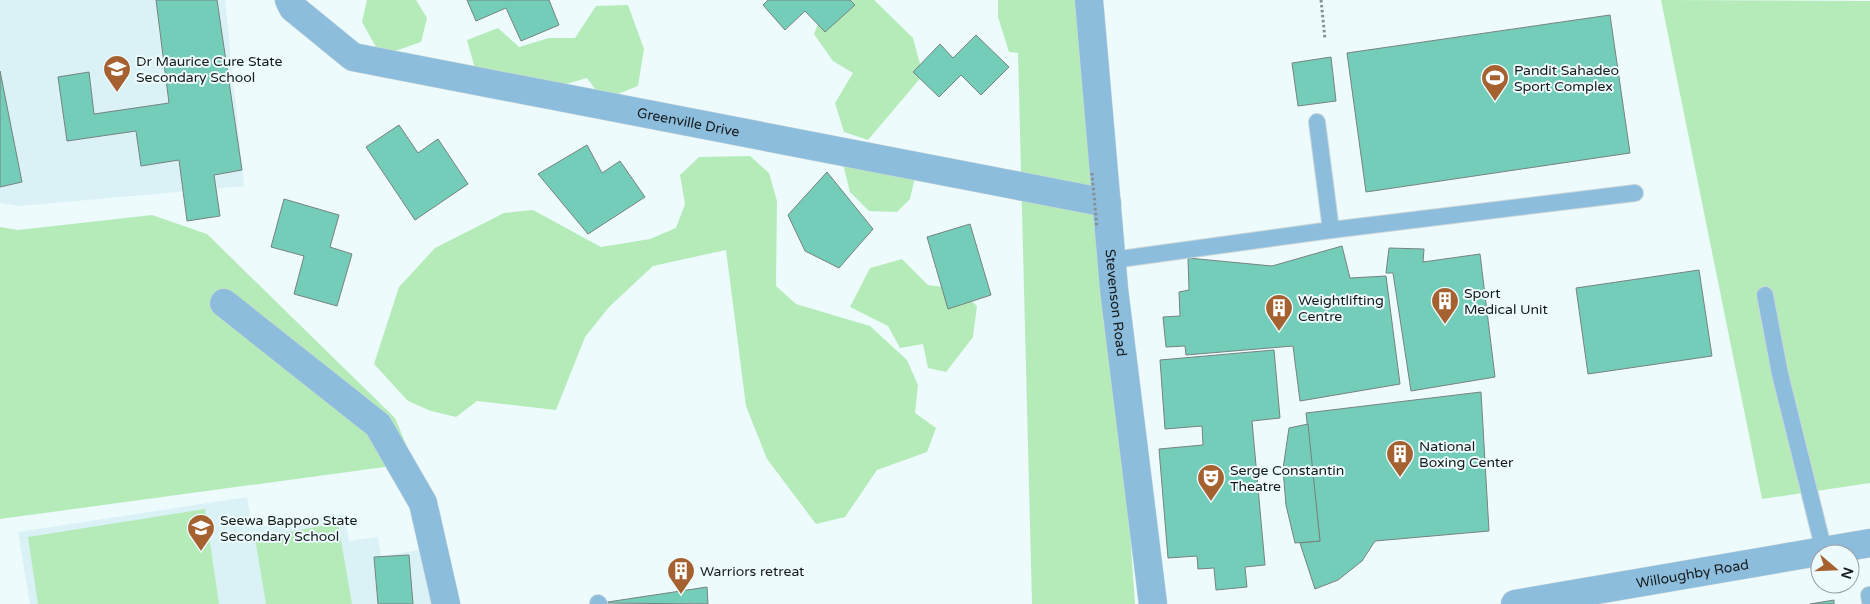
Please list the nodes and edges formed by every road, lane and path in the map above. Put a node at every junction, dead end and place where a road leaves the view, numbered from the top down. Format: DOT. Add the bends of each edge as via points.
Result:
graph roads {
  1 [pos="289,0"];
  2 [pos="1089,0"];
  3 [pos="1321,0"];
  4 [pos="1325,39"];
  5 [pos="1317,122"];
  6 [pos="1092,173"];
  7 [pos="1635,193"];
  8 [pos="1107,203"];
  9 [pos="1097,228"];
  10 [pos="1331,230"];
  11 [pos="1112,260"];
  12 [pos="1765,295"];
  13 [pos="224,303"];
  14 [pos="1822,544"];
  15 [pos="1810,553"];
  16 [pos="446,604"];
  17 [pos="1153,604"];
  18 [pos="1515,604"];
  1 -- 8 [label="street, Greenville Drive" via="292,8 353,58"];
  2 -- 8 [label="street, Stevenson Road"];
  3 -- 4 [label="path"];
  5 -- 10 [label="lane"];
  6 -- 9 [label="path, bridge"];
  7 -- 10 [label="lane"];
  8 -- 11 [label="street, Stevenson Road"];
  10 -- 11 [label="lane"];
  11 -- 17 [label="street, Stevenson Road"];
  12 -- 14 [label="lane" via="1780,374"];
  13 -- 16 [label="street" via="378,425 423,503"];
  15 -- 18 [label="street, Willoughby Road"];
}
